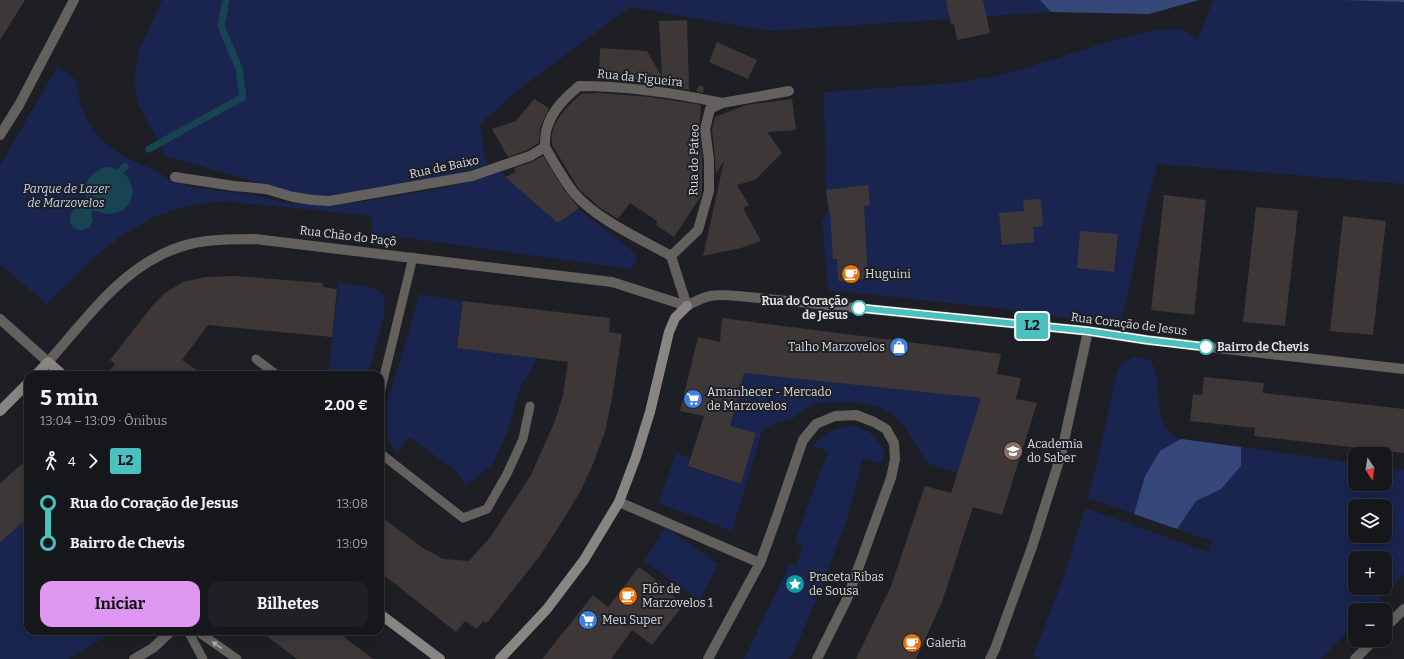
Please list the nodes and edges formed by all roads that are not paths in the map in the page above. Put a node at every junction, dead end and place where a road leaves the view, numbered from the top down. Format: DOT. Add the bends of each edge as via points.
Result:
graph roads {
  1 [pos="74,0"];
  2 [pos="789,91"];
  3 [pos="722,103"];
  4 [pos="0,135"];
  5 [pos="545,147"];
  6 [pos="175,177"];
  7 [pos="671,256"];
  8 [pos="413,257"];
  9 [pos="687,306"];
  10 [pos="0,319"];
  11 [pos="1088,331"];
  12 [pos="256,359"];
  13 [pos="48,362"];
  14 [pos="1404,369"];
  15 [pos="40,371"];
  16 [pos="59,371"];
  17 [pos="272,371"];
  18 [pos="384,377"];
  19 [pos="24,387"];
  20 [pos="530,406"];
  21 [pos="0,411"];
  22 [pos="384,456"];
  23 [pos="619,502"];
  24 [pos="760,563"];
  25 [pos="1404,609"];
  26 [pos="384,617"];
  27 [pos="1392,621"];
  28 [pos="167,635"];
  29 [pos="190,635"];
  30 [pos="203,635"];
  31 [pos="1367,647"];
  32 [pos="134,659"];
  33 [pos="203,659"];
  34 [pos="237,659"];
  35 [pos="440,659"];
  36 [pos="500,659"];
  37 [pos="708,659"];
  38 [pos="817,659"];
  39 [pos="990,659"];
  40 [pos="1356,659"];
  1 -- 4 [label="street" via="19,105"];
  2 -- 3 [label="street"];
  3 -- 5 [label="street, Rua da Figueira" via="690,96 616,87 578,86 555,111 546,128"];
  3 -- 7 [label="street, Rua do Páteo" via="710,109 705,129 709,191 698,230"];
  5 -- 6 [label="street, Rua de Baixo" via="530,156 472,176 329,201 293,197 266,189"];
  5 -- 7 [label="street" via="556,168 575,194 601,216"];
  7 -- 9 [label="street"];
  8 -- 9 [label="street, Rua Chão do Paçô" via="612,282"];
  8 -- 13 [label="street, Rua Chão do Paçô" via="255,239 194,244 167,252 118,284"];
  8 -- 18 [label="lane"];
  9 -- 11 [label="street, Rua Coração de Jesus" via="701,298 717,294"];
  9 -- 23 [label="street" via="675,318 669,332 650,412"];
  10 -- 13 [label="street"];
  11 -- 14 [label="street, Rua Coração de Jesus"];
  11 -- 39 [label="street" via="1061,455 1032,547"];
  12 -- 17 [label="lane"];
  13 -- 15 [label="street"];
  13 -- 16 [label="street"];
  19 -- 21 [label="street"];
  20 -- 22 [label="lane" via="523,439 508,474 487,509 463,518"];
  23 -- 24 [label="street"];
  23 -- 36 [label="street" via="584,560 547,609"];
  24 -- 37 [label="street"];
  24 -- 38 [label="street" via="803,440 816,424 835,416 856,415 886,429 894,442 895,459 891,478 847,599"];
  25 -- 27 [label="street"];
  26 -- 35 [label="street"];
  28 -- 32 [label="street" via="153,648"];
  29 -- 33 [label="lane"];
  34 -- 30 [label="lane, one-way"];
  31 -- 40 [label="street"];
}
